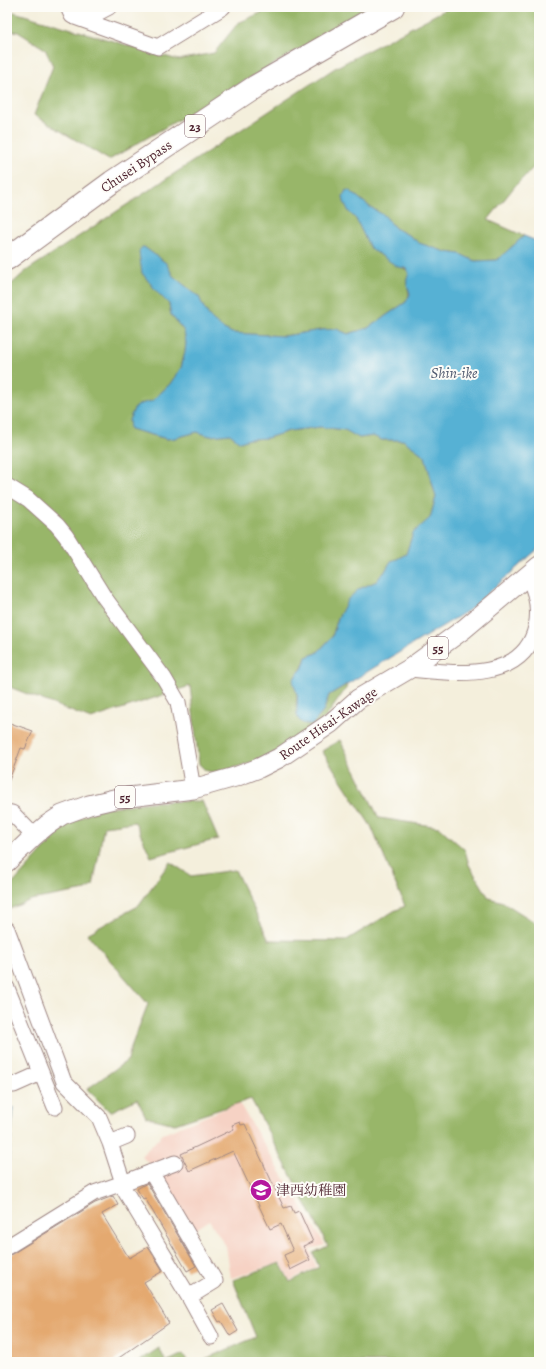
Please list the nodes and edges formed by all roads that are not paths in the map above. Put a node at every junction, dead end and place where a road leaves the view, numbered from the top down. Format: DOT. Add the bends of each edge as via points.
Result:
graph roads {
  1 [pos="68,7"];
  2 [pos="109,7"];
  3 [pos="223,7"];
  4 [pos="393,7"];
  5 [pos="84,20"];
  6 [pos="7,259"];
  7 [pos="7,486"];
  8 [pos="534,571"];
  9 [pos="409,669"];
  10 [pos="193,789"];
  11 [pos="7,812"];
  12 [pos="34,836"];
  13 [pos="7,862"];
  14 [pos="7,930"];
  15 [pos="7,988"];
  16 [pos="12,1013"];
  17 [pos="41,1073"];
  18 [pos="7,1082"];
  19 [pos="55,1107"];
  20 [pos="127,1136"];
  21 [pos="110,1143"];
  22 [pos="175,1163"];
  23 [pos="151,1172"];
  24 [pos="122,1183"];
  25 [pos="7,1247"];
  26 [pos="189,1297"];
  27 [pos="211,1337"];
  1 -- 5 [label="street" via="72,16"];
  2 -- 5 [label="street"];
  3 -- 5 [label="street" via="158,47"];
  4 -- 6 [label="highway, Chusei Bypass / 23" via="256,86 112,182"];
  7 -- 10 [label="street" via="28,499 66,536 109,603 164,678 178,702"];
  8 -- 9 [label="main road, Route Hisai-Kawage / 55" via="464,629"];
  8 -- 9 [label="street" via="537,601 534,636 518,657 498,668 486,671"];
  9 -- 10 [label="main road, Route Hisai-Kawage / 55" via="358,699 332,723 279,758 235,777"];
  10 -- 12 [label="main road, Route Hisai-Kawage / 55" via="89,804 62,815"];
  11 -- 12 [label="street" via="12,813"];
  12 -- 13 [label="main road, Route Hisai-Kawage / 55"];
  14 -- 21 [label="street" via="64,1082 99,1117"];
  15 -- 16 [label="street"];
  16 -- 17 [label="street"];
  17 -- 18 [label="street" via="14,1085"];
  17 -- 19 [label="street"];
  20 -- 21 [label="street"];
  21 -- 24 [label="street"];
  22 -- 23 [label="street"];
  23 -- 24 [label="street"];
  23 -- 26 [label="street" via="215,1281"];
  24 -- 25 [label="street" via="94,1193"];
  24 -- 26 [label="street"];
  26 -- 27 [label="street"];
}
